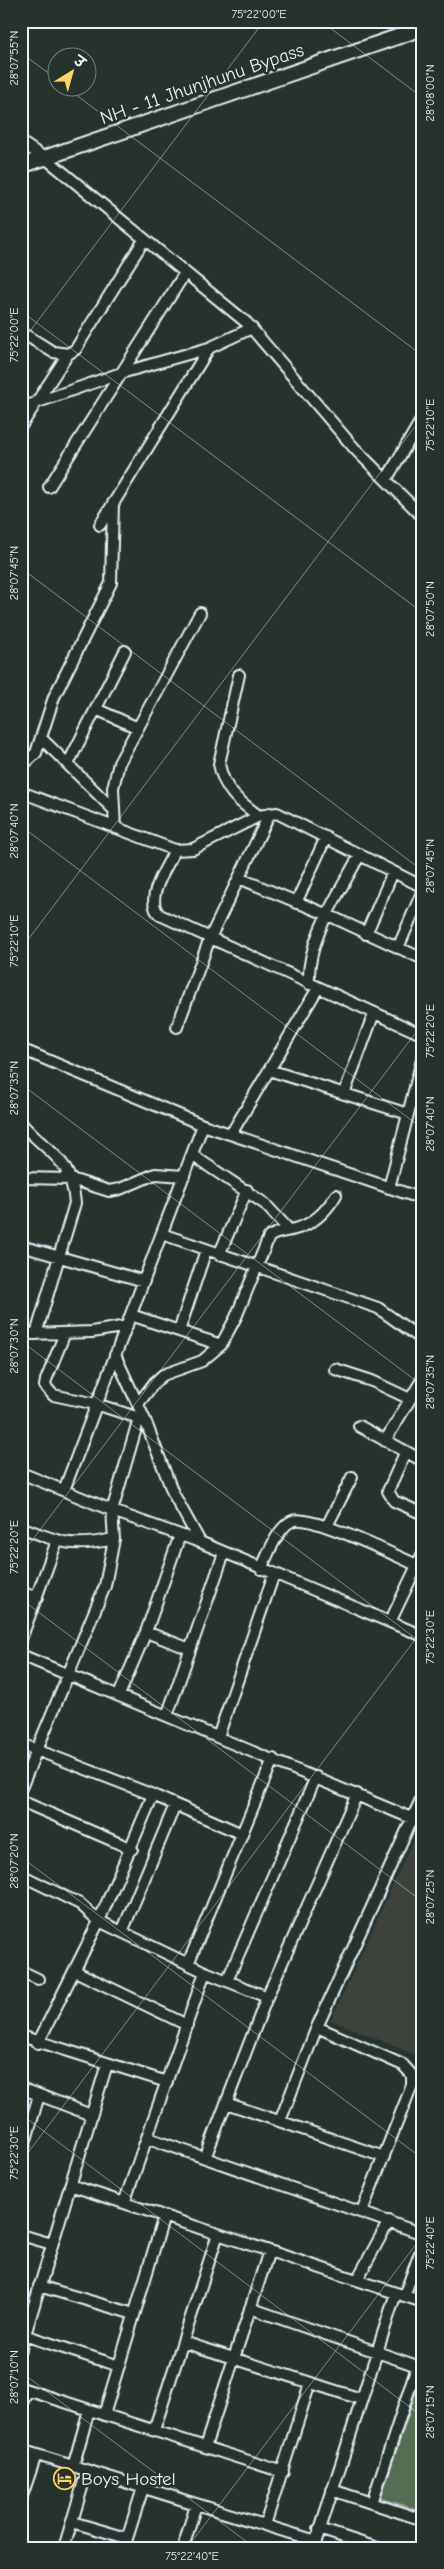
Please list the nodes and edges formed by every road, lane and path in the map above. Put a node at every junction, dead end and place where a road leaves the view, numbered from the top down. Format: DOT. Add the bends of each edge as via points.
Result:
graph roads {
  1 [pos="423,28"];
  2 [pos="21,142"];
  3 [pos="44,158"];
  4 [pos="21,166"];
  5 [pos="144,240"];
  6 [pos="185,273"];
  7 [pos="252,328"];
  8 [pos="22,333"];
  9 [pos="210,348"];
  10 [pos="68,354"];
  11 [pos="121,373"];
  12 [pos="36,403"];
  13 [pos="21,408"];
  14 [pos="423,417"];
  15 [pos="21,426"];
  16 [pos="386,480"];
  17 [pos="49,487"];
  18 [pos="113,502"];
  19 [pos="423,516"];
  20 [pos="100,525"];
  21 [pos="200,613"];
  22 [pos="125,650"];
  23 [pos="239,675"];
  24 [pos="96,709"];
  25 [pos="138,728"];
  26 [pos="41,738"];
  27 [pos="68,764"];
  28 [pos="21,766"];
  29 [pos="21,792"];
  30 [pos="114,810"];
  31 [pos="270,813"];
  32 [pos="259,816"];
  33 [pos="115,828"];
  34 [pos="326,837"];
  35 [pos="175,850"];
  36 [pos="360,854"];
  37 [pos="394,872"];
  38 [pos="239,878"];
  39 [pos="423,889"];
  40 [pos="296,903"];
  41 [pos="328,915"];
  42 [pos="366,934"];
  43 [pos="210,938"];
  44 [pos="398,948"];
  45 [pos="423,959"];
  46 [pos="314,986"];
  47 [pos="374,1013"];
  48 [pos="177,1027"];
  49 [pos="423,1035"];
  50 [pos="21,1049"];
  51 [pos="423,1056"];
  52 [pos="270,1070"];
  53 [pos="421,1070"];
  54 [pos="344,1094"];
  55 [pos="408,1114"];
  56 [pos="21,1122"];
  57 [pos="203,1125"];
  58 [pos="231,1134"];
  59 [pos="192,1155"];
  60 [pos="184,1176"];
  61 [pos="21,1178"];
  62 [pos="71,1178"];
  63 [pos="389,1188"];
  64 [pos="247,1190"];
  65 [pos="336,1195"];
  66 [pos="423,1199"];
  67 [pos="289,1230"];
  68 [pos="162,1234"];
  69 [pos="21,1246"];
  70 [pos="206,1250"];
  71 [pos="219,1255"];
  72 [pos="60,1256"];
  73 [pos="255,1268"];
  74 [pos="144,1281"];
  75 [pos="131,1315"];
  76 [pos="126,1326"];
  77 [pos="179,1331"];
  78 [pos="65,1333"];
  79 [pos="36,1334"];
  80 [pos="21,1337"];
  81 [pos="423,1340"];
  82 [pos="221,1345"];
  83 [pos="115,1355"];
  84 [pos="335,1369"];
  85 [pos="423,1378"];
  86 [pos="410,1399"];
  87 [pos="96,1404"];
  88 [pos="138,1404"];
  89 [pos="142,1419"];
  90 [pos="358,1426"];
  91 [pos="384,1441"];
  92 [pos="405,1453"];
  93 [pos="423,1461"];
  94 [pos="21,1473"];
  95 [pos="352,1477"];
  96 [pos="64,1490"];
  97 [pos="112,1511"];
  98 [pos="423,1514"];
  99 [pos="327,1526"];
  100 [pos="21,1527"];
  101 [pos="180,1535"];
  102 [pos="114,1539"];
  103 [pos="57,1541"];
  104 [pos="200,1542"];
  105 [pos="224,1553"];
  106 [pos="423,1553"];
  107 [pos="417,1565"];
  108 [pos="261,1569"];
  109 [pos="274,1574"];
  110 [pos="21,1592"];
  111 [pos="37,1598"];
  112 [pos="390,1622"];
  113 [pos="146,1632"];
  114 [pos="423,1636"];
  115 [pos="21,1639"];
  116 [pos="190,1649"];
  117 [pos="21,1655"];
  118 [pos="70,1674"];
  119 [pos="119,1695"];
  120 [pos="167,1716"];
  121 [pos="218,1737"];
  122 [pos="21,1744"];
  123 [pos="37,1750"];
  124 [pos="273,1759"];
  125 [pos="316,1777"];
  126 [pos="21,1788"];
  127 [pos="357,1794"];
  128 [pos="153,1795"];
  129 [pos="423,1795"];
  130 [pos="21,1801"];
  131 [pos="176,1805"];
  132 [pos="412,1817"];
  133 [pos="423,1823"];
  134 [pos="242,1834"];
  135 [pos="132,1849"];
  136 [pos="22,1873"];
  137 [pos="99,1921"];
  138 [pos="122,1932"];
  139 [pos="188,1964"];
  140 [pos="21,1971"];
  141 [pos="75,1971"];
  142 [pos="205,1972"];
  143 [pos="38,1979"];
  144 [pos="227,1981"];
  145 [pos="267,1997"];
  146 [pos="187,2025"];
  147 [pos="317,2027"];
  148 [pos="21,2036"];
  149 [pos="38,2043"];
  150 [pos="107,2064"];
  151 [pos="167,2082"];
  152 [pos="21,2088"];
  153 [pos="39,2095"];
  154 [pos="226,2103"];
  155 [pos="91,2116"];
  156 [pos="280,2121"];
  157 [pos="148,2138"];
  158 [pos="22,2150"];
  159 [pos="384,2157"];
  160 [pos="205,2158"];
  161 [pos="70,2185"];
  162 [pos="124,2203"];
  163 [pos="362,2212"];
  164 [pos="164,2216"];
  165 [pos="389,2221"];
  166 [pos="218,2234"];
  167 [pos="423,2234"];
  168 [pos="21,2235"];
  169 [pos="52,2244"];
  170 [pos="423,2245"];
  171 [pos="269,2251"];
  172 [pos="357,2280"];
  173 [pos="39,2286"];
  174 [pos="400,2295"];
  175 [pos="423,2302"];
  176 [pos="250,2308"];
  177 [pos="134,2314"];
  178 [pos="23,2335"];
  179 [pos="183,2342"];
  180 [pos="21,2348"];
  181 [pos="377,2352"];
  182 [pos="234,2358"];
  183 [pos="118,2366"];
  184 [pos="420,2367"];
  185 [pos="310,2383"];
  186 [pos="24,2389"];
  187 [pos="361,2399"];
  188 [pos="21,2408"];
  189 [pos="89,2410"];
  190 [pos="104,2414"];
  191 [pos="154,2430"];
  192 [pos="205,2447"];
  193 [pos="21,2450"];
  194 [pos="36,2455"];
  195 [pos="72,2467"];
  196 [pos="87,2472"];
  197 [pos="283,2472"];
  198 [pos="143,2488"];
  199 [pos="332,2490"];
  200 [pos="21,2499"];
  201 [pos="372,2503"];
  202 [pos="196,2504"];
  203 [pos="423,2520"];
  204 [pos="72,2522"];
  205 [pos="265,2525"];
  206 [pos="320,2529"];
  207 [pos="126,2543"];
  208 [pos="315,2544"];
  209 [pos="64,2548"];
  210 [pos="183,2548"];
  211 [pos="377,2548"];
  1 -- 3 [label="street, NH - 11 Jhunjhunu Bypass"];
  2 -- 3 [label="street"];
  3 -- 4 [label="street, NH - 11 Jhunjhunu Bypass"];
  3 -- 5 [label="street"];
  5 -- 6 [label="street"];
  5 -- 10 [label="street" via="76,349"];
  6 -- 7 [label="street"];
  6 -- 11 [label="street"];
  7 -- 9 [label="street"];
  7 -- 16 [label="street" via="355,449"];
  8 -- 10 [label="street" via="52,352"];
  9 -- 11 [label="street"];
  9 -- 18 [label="street"];
  10 -- 12 [label="street"];
  11 -- 12 [label="street"];
  11 -- 17 [label="street"];
  12 -- 13 [label="street"];
  12 -- 15 [label="street"];
  14 -- 16 [label="street"];
  16 -- 19 [label="street"];
  18 -- 20 [label="street"];
  18 -- 26 [label="street" via="111,583 54,697"];
  21 -- 25 [label="street"];
  22 -- 24 [label="street"];
  23 -- 32 [label="street" via="219,764 229,793"];
  24 -- 25 [label="street"];
  24 -- 27 [label="street"];
  25 -- 30 [label="street" via="115,775"];
  26 -- 27 [label="street"];
  26 -- 28 [label="street" via="36,753"];
  27 -- 30 [label="street"];
  29 -- 33 [label="street"];
  30 -- 33 [label="street"];
  31 -- 32 [label="street"];
  31 -- 34 [label="street" via="292,819"];
  31 -- 38 [label="street"];
  32 -- 35 [label="street" via="193,849"];
  33 -- 35 [label="street"];
  34 -- 36 [label="street"];
  34 -- 40 [label="street"];
  35 -- 43 [label="street" via="153,898 155,910"];
  36 -- 37 [label="street"];
  36 -- 41 [label="street"];
  37 -- 39 [label="street"];
  37 -- 42 [label="street"];
  38 -- 40 [label="street"];
  38 -- 43 [label="street"];
  39 -- 44 [label="street"];
  40 -- 41 [label="street"];
  41 -- 42 [label="street"];
  41 -- 46 [label="street" via="311,960"];
  42 -- 44 [label="street"];
  43 -- 46 [label="street"];
  43 -- 48 [label="street"];
  44 -- 45 [label="street"];
  46 -- 47 [label="street"];
  46 -- 52 [label="street"];
  47 -- 49 [label="street"];
  47 -- 54 [label="street"];
  50 -- 57 [label="street"];
  51 -- 53 [label="street"];
  52 -- 54 [label="street"];
  52 -- 58 [label="street"];
  53 -- 55 [label="street"];
  54 -- 55 [label="street"];
  55 -- 63 [label="street"];
  56 -- 62 [label="street" via="57,1156"];
  57 -- 58 [label="street"];
  57 -- 59 [label="street"];
  58 -- 63 [label="street"];
  59 -- 60 [label="street"];
  59 -- 64 [label="street"];
  60 -- 62 [label="street" via="155,1174 109,1191"];
  60 -- 68 [label="street"];
  61 -- 62 [label="street"];
  62 -- 72 [label="street" via="75,1203"];
  63 -- 66 [label="street"];
  64 -- 67 [label="street"];
  64 -- 71 [label="street"];
  65 -- 67 [label="street" via="310,1224"];
  67 -- 73 [label="street" via="274,1233 269,1238"];
  68 -- 70 [label="street"];
  68 -- 74 [label="street"];
  69 -- 72 [label="street"];
  70 -- 71 [label="street"];
  70 -- 77 [label="street"];
  71 -- 73 [label="street"];
  72 -- 74 [label="street"];
  72 -- 79 [label="street"];
  73 -- 81 [label="street" via="378,1308"];
  73 -- 82 [label="street"];
  74 -- 75 [label="street"];
  75 -- 76 [label="street"];
  75 -- 77 [label="street"];
  76 -- 78 [label="street"];
  76 -- 83 [label="street"];
  77 -- 82 [label="street"];
  78 -- 79 [label="street"];
  78 -- 87 [label="street" via="46,1386 53,1395"];
  79 -- 80 [label="street"];
  82 -- 88 [label="street" via="202,1361 164,1375"];
  83 -- 87 [label="street"];
  83 -- 88 [label="street"];
  84 -- 86 [label="street" via="372,1381"];
  85 -- 86 [label="street"];
  86 -- 91 [label="street"];
  87 -- 89 [label="street"];
  87 -- 96 [label="street"];
  88 -- 89 [label="street"];
  89 -- 97 [label="street"];
  89 -- 104 [label="street" via="172,1493"];
  90 -- 91 [label="street"];
  91 -- 92 [label="street"];
  92 -- 93 [label="street"];
  92 -- 98 [label="street" via="388,1491 394,1501"];
  94 -- 96 [label="street"];
  95 -- 99 [label="street"];
  96 -- 97 [label="street"];
  97 -- 101 [label="street"];
  97 -- 102 [label="street"];
  99 -- 107 [label="street"];
  99 -- 108 [label="street" via="303,1519 292,1521 282,1529"];
  100 -- 103 [label="street"];
  101 -- 104 [label="street"];
  101 -- 113 [label="street"];
  102 -- 103 [label="street" via="77,1545"];
  102 -- 118 [label="street" via="105,1586"];
  103 -- 111 [label="street"];
  104 -- 105 [label="street"];
  105 -- 108 [label="street"];
  105 -- 116 [label="street"];
  106 -- 107 [label="street"];
  107 -- 112 [label="street"];
  108 -- 109 [label="street"];
  109 -- 112 [label="street"];
  109 -- 121 [label="street"];
  110 -- 111 [label="street"];
  111 -- 115 [label="street"];
  112 -- 114 [label="street"];
  113 -- 116 [label="street"];
  113 -- 119 [label="street"];
  116 -- 120 [label="street"];
  117 -- 118 [label="street"];
  118 -- 119 [label="street"];
  118 -- 123 [label="street"];
  119 -- 120 [label="street"];
  120 -- 121 [label="street"];
  121 -- 124 [label="street"];
  122 -- 123 [label="street"];
  123 -- 126 [label="street"];
  123 -- 128 [label="street"];
  124 -- 125 [label="street"];
  124 -- 134 [label="street"];
  125 -- 127 [label="street"];
  125 -- 144 [label="street"];
  127 -- 132 [label="street"];
  127 -- 145 [label="street"];
  128 -- 131 [label="street"];
  128 -- 135 [label="street"];
  129 -- 132 [label="street"];
  130 -- 135 [label="street"];
  131 -- 134 [label="street"];
  131 -- 138 [label="street"];
  132 -- 133 [label="street"];
  132 -- 147 [label="street"];
  134 -- 139 [label="street"];
  135 -- 137 [label="street"];
  136 -- 137 [label="street" via="80,1904"];
  137 -- 138 [label="street"];
  137 -- 141 [label="street"];
  138 -- 139 [label="street"];
  139 -- 142 [label="street"];
  140 -- 143 [label="street"];
  141 -- 146 [label="street"];
  141 -- 149 [label="street"];
  142 -- 144 [label="street"];
  142 -- 146 [label="street"];
  144 -- 145 [label="street"];
  145 -- 154 [label="street"];
  146 -- 151 [label="street"];
  147 -- 156 [label="street"];
  147 -- 159 [label="street" via="402,2065 412,2075 412,2085"];
  148 -- 149 [label="street"];
  149 -- 150 [label="street"];
  150 -- 151 [label="street"];
  150 -- 155 [label="street"];
  151 -- 157 [label="street"];
  152 -- 153 [label="street"];
  153 -- 155 [label="street"];
  153 -- 158 [label="street"];
  154 -- 156 [label="street"];
  154 -- 160 [label="street"];
  155 -- 161 [label="street"];
  156 -- 159 [label="street"];
  157 -- 160 [label="street"];
  157 -- 162 [label="street"];
  159 -- 163 [label="street"];
  160 -- 163 [label="street"];
  161 -- 162 [label="street"];
  161 -- 169 [label="street"];
  162 -- 164 [label="street"];
  163 -- 165 [label="street"];
  164 -- 166 [label="street"];
  164 -- 177 [label="street"];
  165 -- 167 [label="street"];
  165 -- 172 [label="street"];
  166 -- 171 [label="street"];
  166 -- 179 [label="street"];
  168 -- 169 [label="street"];
  169 -- 173 [label="street"];
  170 -- 174 [label="street"];
  171 -- 172 [label="street"];
  171 -- 176 [label="street"];
  172 -- 174 [label="street"];
  173 -- 177 [label="street"];
  173 -- 178 [label="street"];
  174 -- 175 [label="street"];
  174 -- 181 [label="street"];
  176 -- 181 [label="street"];
  176 -- 182 [label="street"];
  177 -- 183 [label="street"];
  178 -- 180 [label="street"];
  178 -- 183 [label="street"];
  179 -- 182 [label="street"];
  179 -- 191 [label="street"];
  181 -- 184 [label="street"];
  181 -- 187 [label="street"];
  182 -- 185 [label="street"];
  182 -- 192 [label="street"];
  183 -- 190 [label="street"];
  184 -- 201 [label="street"];
  185 -- 187 [label="street"];
  185 -- 197 [label="street"];
  186 -- 188 [label="street"];
  186 -- 189 [label="street"];
  187 -- 199 [label="street"];
  189 -- 190 [label="street"];
  189 -- 195 [label="street"];
  190 -- 191 [label="street"];
  191 -- 192 [label="street"];
  192 -- 197 [label="street"];
  193 -- 194 [label="street"];
  194 -- 195 [label="street"];
  194 -- 200 [label="street"];
  195 -- 196 [label="street"];
  196 -- 198 [label="street"];
  196 -- 204 [label="street"];
  197 -- 205 [label="street"];
  198 -- 202 [label="street"];
  198 -- 207 [label="street"];
  199 -- 201 [label="street"];
  199 -- 206 [label="street"];
  201 -- 203 [label="street"];
  202 -- 205 [label="street"];
  202 -- 210 [label="street"];
  204 -- 207 [label="street"];
  204 -- 209 [label="street"];
  205 -- 208 [label="street"];
  206 -- 208 [label="street"];
  206 -- 211 [label="street"];
}
